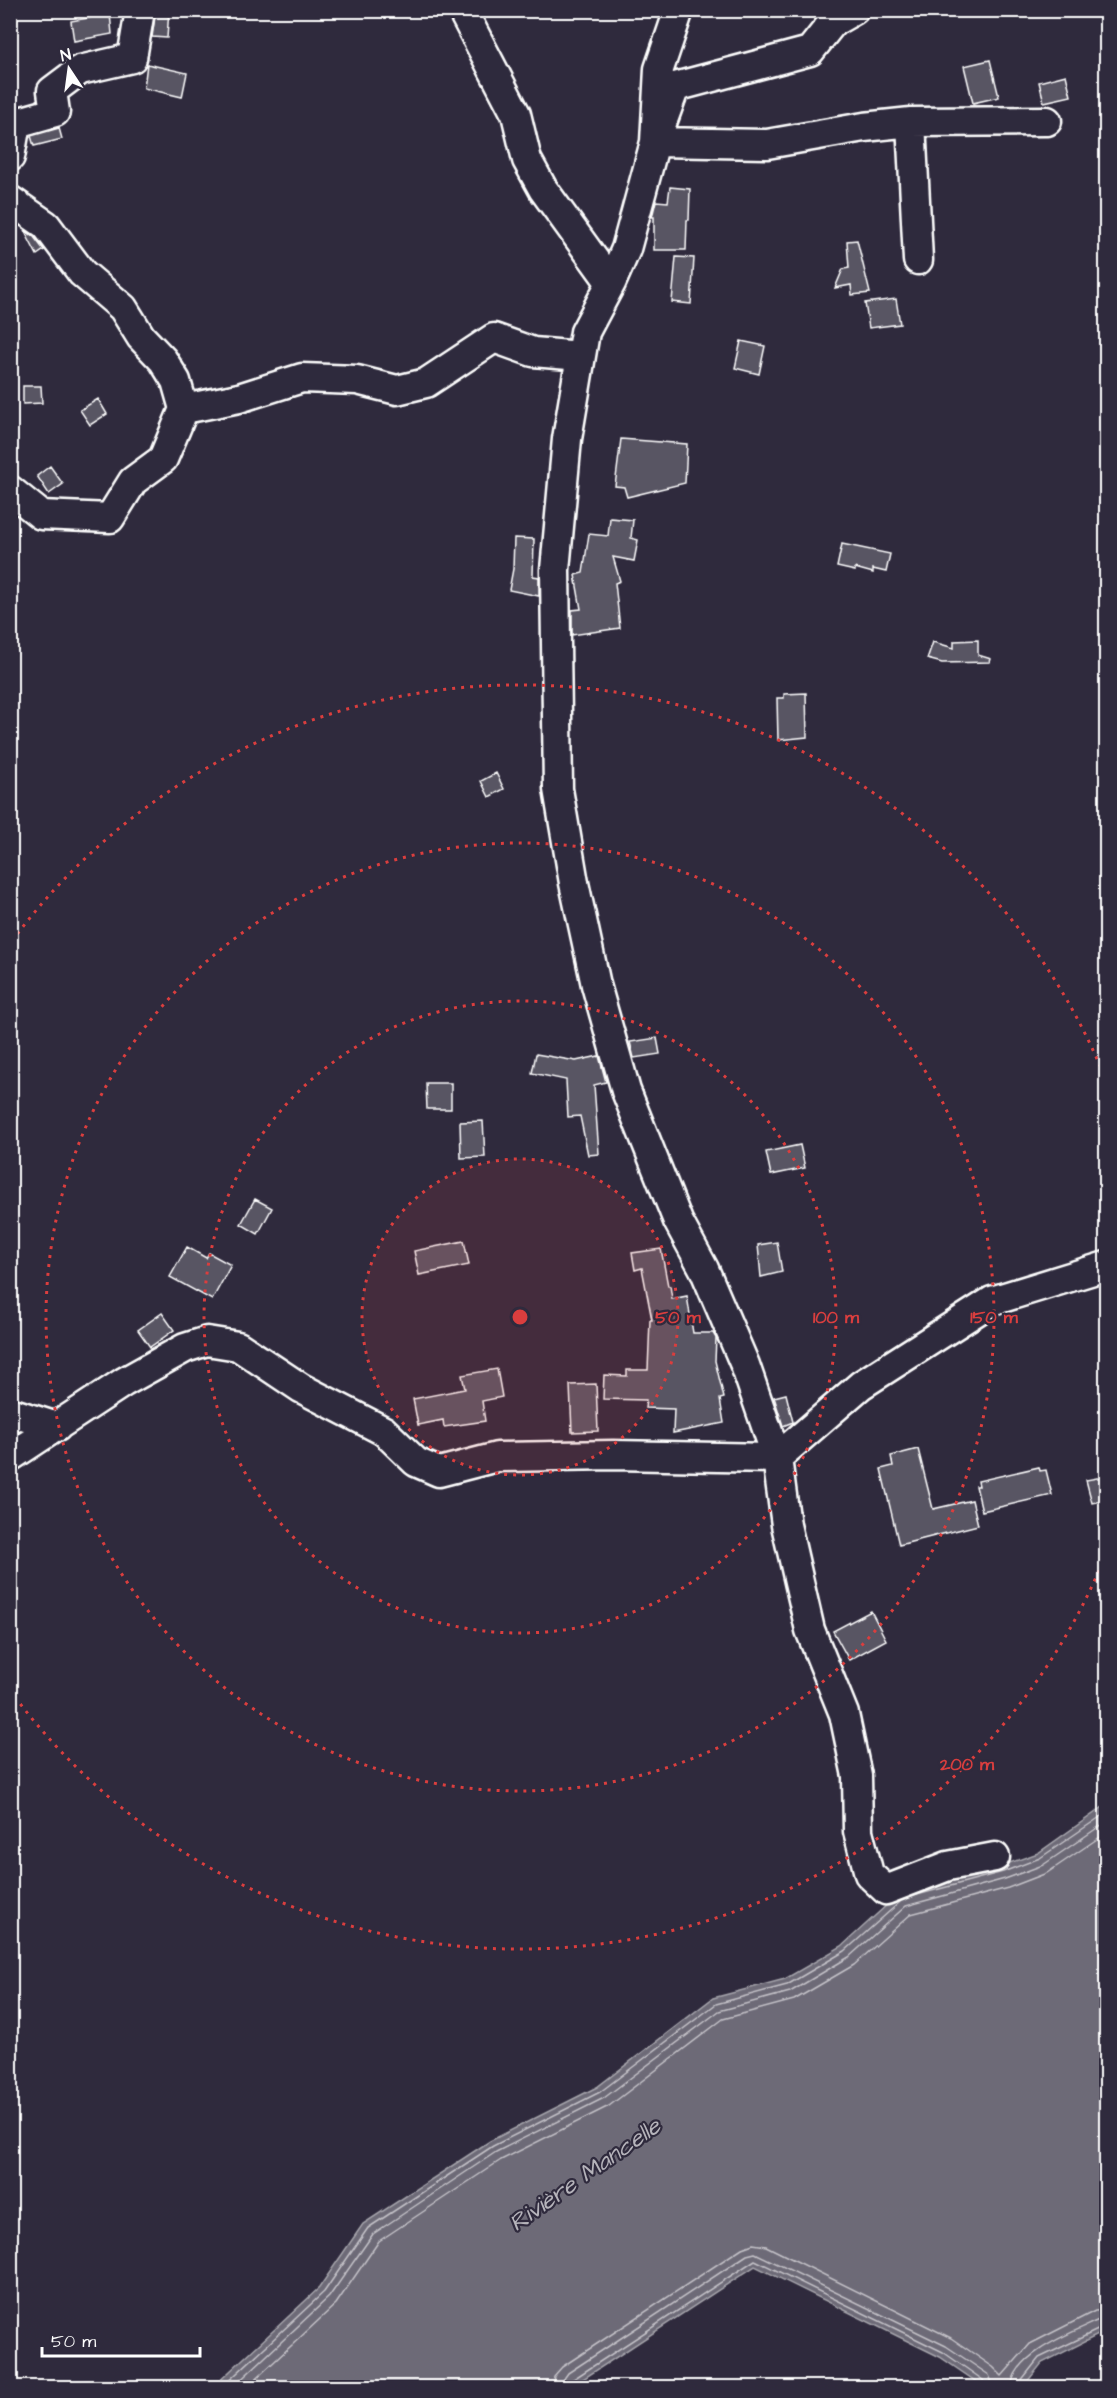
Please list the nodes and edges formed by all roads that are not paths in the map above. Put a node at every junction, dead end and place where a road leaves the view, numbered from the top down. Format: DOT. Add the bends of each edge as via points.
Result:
graph roads {
  1 [pos="140,10"];
  2 [pos="462,10"];
  3 [pos="679,10"];
  4 [pos="854,10"];
  5 [pos="1047,121"];
  6 [pos="911,122"];
  7 [pos="655,142"];
  8 [pos="10,157"];
  9 [pos="10,200"];
  10 [pos="918,260"];
  11 [pos="611,283"];
  12 [pos="581,356"];
  13 [pos="184,409"];
  14 [pos="10,490"];
  15 [pos="1107,1266"];
  16 [pos="10,1412"];
  17 [pos="57,1427"];
  18 [pos="10,1457"];
  19 [pos="777,1458"];
  20 [pos="995,1857"];
  1 -- 8 [label="street" via="132,58 80,70 52,91 55,112 16,123"];
  2 -- 11 [label="street" via="516,114 527,160 543,189"];
  3 -- 7 [label="street" via="659,69"];
  4 -- 7 [label="street" via="833,22 810,51 675,87"];
  5 -- 6 [label="street"];
  6 -- 7 [label="street" via="767,144"];
  6 -- 10 [label="street"];
  7 -- 11 [label="street" via="626,249"];
  9 -- 13 [label="street" via="46,225 82,273 123,308 176,381"];
  11 -- 12 [label="street" via="585,332"];
  12 -- 13 [label="street" via="533,352 494,338 426,383 397,390 357,381 302,378 240,398"];
  12 -- 19 [label="street" via="567,439 555,570 558,789 574,883 596,985 626,1091 678,1221 704,1269 745,1365"];
  13 -- 14 [label="street" via="163,459 133,481 110,518 41,515"];
  15 -- 19 [label="street" via="992,1301 861,1385"];
  16 -- 17 [label="street"];
  17 -- 18 [label="street"];
  17 -- 19 [label="street" via="124,1382 185,1348 207,1341 238,1346 301,1388 384,1431 416,1462 439,1472 497,1456"];
  19 -- 20 [label="street" via="786,1526 810,1630 844,1714 857,1776 858,1831 869,1874 886,1890 948,1866"];
}
